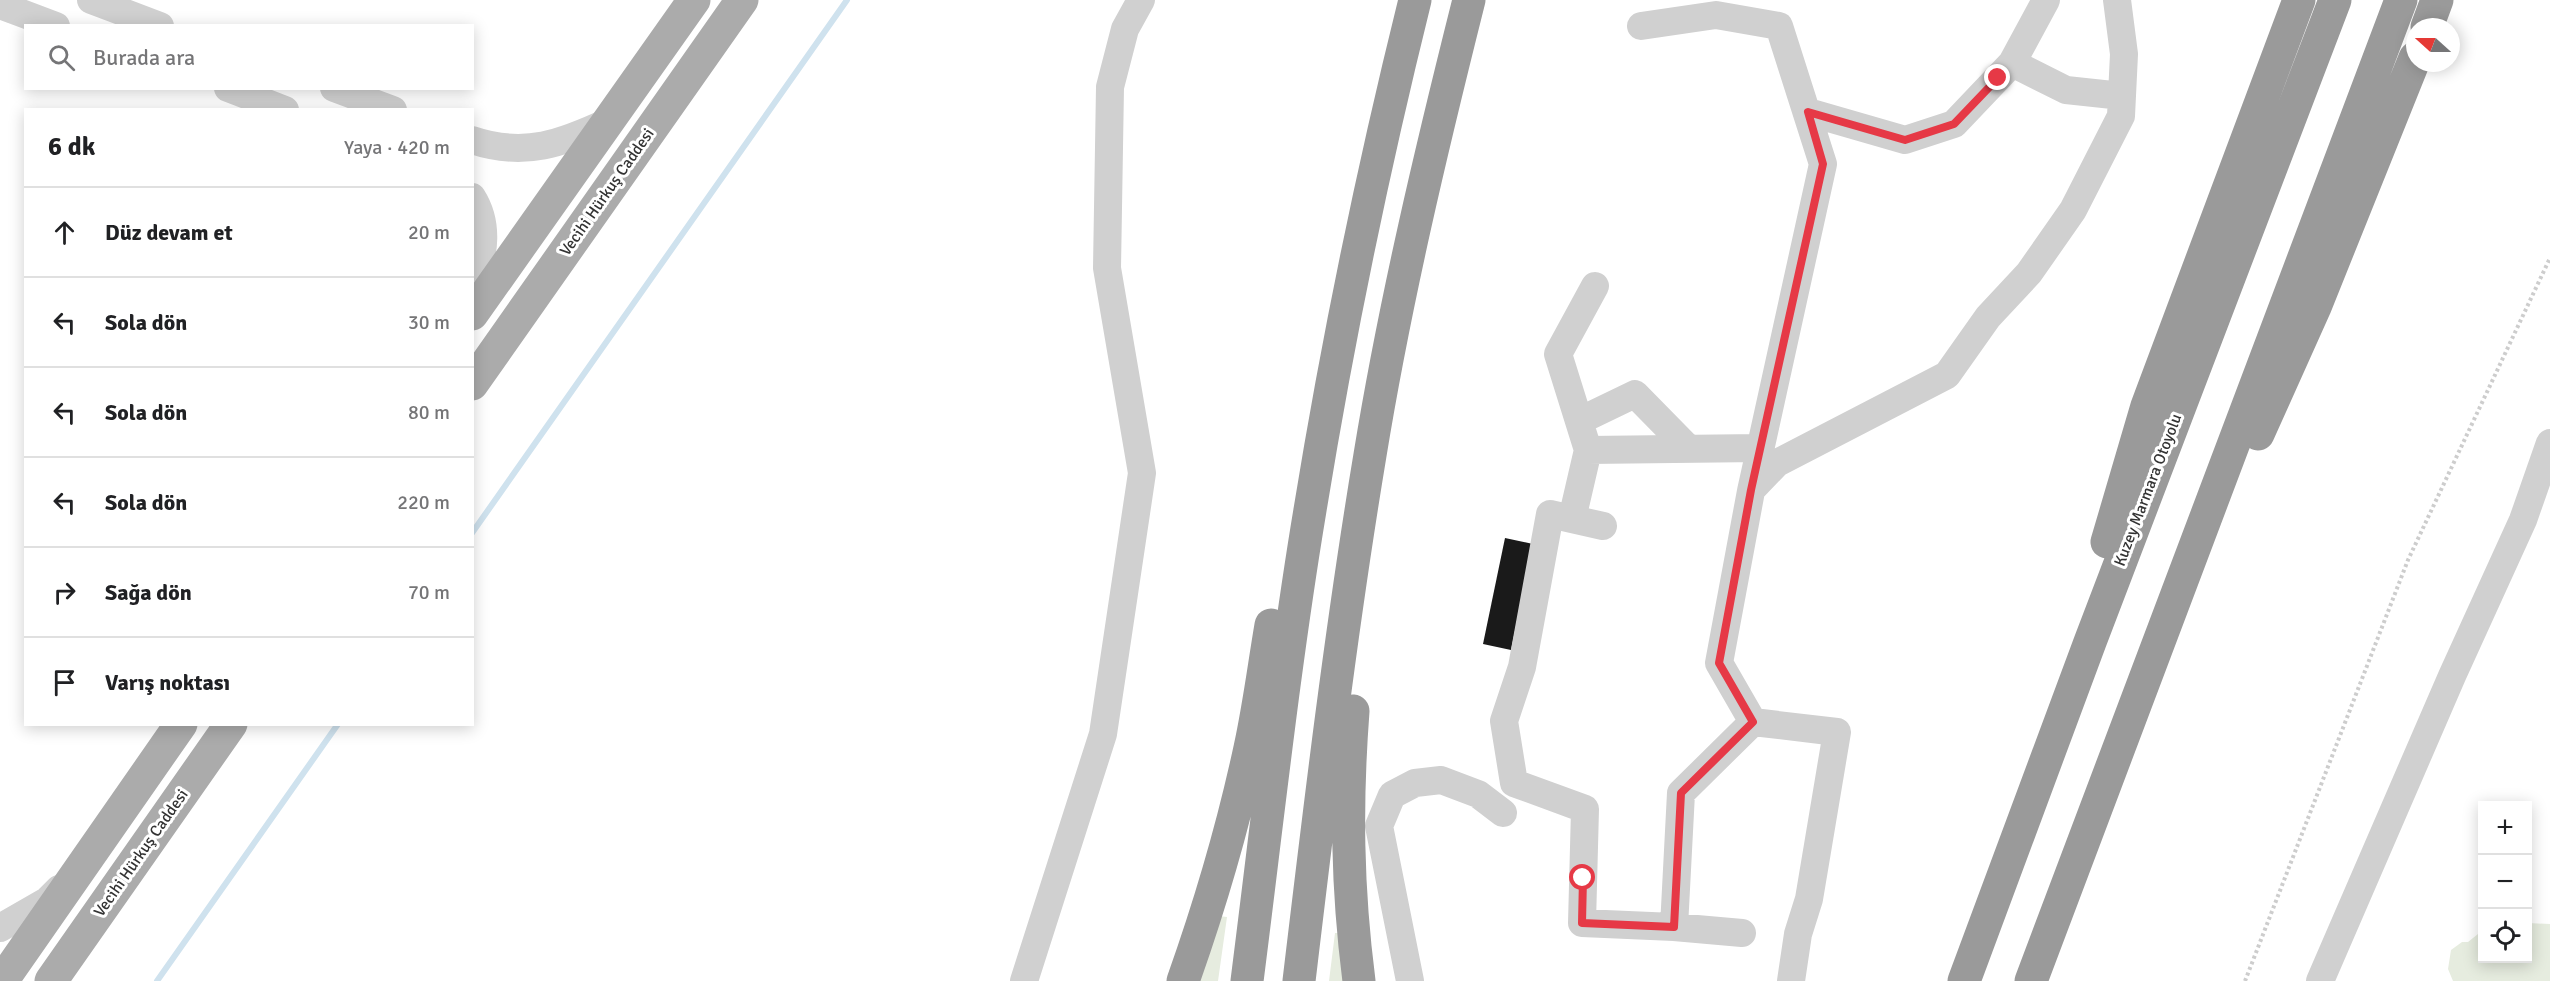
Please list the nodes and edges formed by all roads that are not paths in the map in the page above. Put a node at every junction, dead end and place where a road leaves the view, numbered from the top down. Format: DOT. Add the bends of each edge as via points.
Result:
graph roads {
  1 [pos="91,0"];
  2 [pos="694,0"];
  3 [pos="742,0"];
  4 [pos="1141,0"];
  5 [pos="1415,0"];
  6 [pos="1469,0"];
  7 [pos="1493,0"];
  8 [pos="2046,0"];
  9 [pos="2116,0"];
  10 [pos="2299,0"];
  11 [pos="2335,0"];
  12 [pos="2401,0"];
  13 [pos="2437,0"];
  14 [pos="0,5"];
  15 [pos="2430,18"];
  16 [pos="51,24"];
  17 [pos="155,24"];
  18 [pos="1641,26"];
  19 [pos="2012,63"];
  20 [pos="2409,72"];
  21 [pos="233,90"];
  22 [pos="339,90"];
  23 [pos="2122,96"];
  24 [pos="280,108"];
  25 [pos="388,108"];
  26 [pos="1808,112"];
  27 [pos="610,121"];
  28 [pos="474,140"];
  29 [pos="1372,177"];
  30 [pos="474,200"];
  31 [pos="474,273"];
  32 [pos="1595,286"];
  33 [pos="1398,305"];
  34 [pos="474,311"];
  35 [pos="474,381"];
  36 [pos="1579,421"];
  37 [pos="2550,443"];
  38 [pos="1760,448"];
  39 [pos="1689,449"];
  40 [pos="1588,450"];
  41 [pos="1370,454"];
  42 [pos="1751,490"];
  43 [pos="1572,519"];
  44 [pos="1603,526"];
  45 [pos="2168,616"];
  46 [pos="2090,642"];
  47 [pos="1753,722"];
  48 [pos="180,726"];
  49 [pos="230,726"];
  50 [pos="1503,813"];
  51 [pos="87,859"];
  52 [pos="1674,927"];
  53 [pos="0,928"];
  54 [pos="1742,933"];
  55 [pos="2,981"];
  56 [pos="51,981"];
  57 [pos="1024,981"];
  58 [pos="1183,981"];
  59 [pos="1246,981"];
  60 [pos="1299,981"];
  61 [pos="1359,981"];
  62 [pos="1410,981"];
  63 [pos="1791,981"];
  64 [pos="1964,981"];
  65 [pos="2031,981"];
  66 [pos="2320,981"];
  1 -- 17 [label="street"];
  2 -- 27 [label="main road"];
  3 -- 35 [label="main road, Vecihi Hürkuş Caddesi"];
  4 -- 57 [label="street" via="1125,29 1110,87 1107,268 1142,473 1103,734"];
  5 -- 29 [label="highway"];
  6 -- 33 [label="highway"];
  7 -- 33 [label="highway"];
  8 -- 19 [label="street"];
  9 -- 23 [label="street" via="2124,54"];
  10 -- 46 [label="highway" via="2147,406 2108,538"];
  11 -- 46 [label="highway, Kuzey Marmara Otoyolu"];
  12 -- 45 [label="highway"];
  13 -- 15 [label="highway"];
  14 -- 16 [label="street"];
  18 -- 26 [label="street" via="1716,15 1779,26"];
  19 -- 23 [label="street" via="2066,90"];
  19 -- 26 [label="street" via="1954,124 1905,140"];
  20 -- 45 [label="highway" via="2310,318 2222,514"];
  21 -- 24 [label="street"];
  22 -- 25 [label="street"];
  23 -- 42 [label="street" via="2121,116 2073,210 2029,273 1988,317 1947,375 1777,463"];
  26 -- 38 [label="street" via="1823,164"];
  27 -- 28 [label="street" via="551,146 514,147"];
  27 -- 34 [label="main road"];
  29 -- 58 [label="highway" via="1338,284 1304,425 1251,745 1218,876"];
  29 -- 59 [label="highway" via="1309,513"];
  30 -- 31 [label="street" via="481,210 484,236 481,262"];
  32 -- 36 [label="street" via="1558,354"];
  33 -- 41 [label="highway"];
  36 -- 39 [label="street" via="1635,394"];
  36 -- 40 [label="street"];
  37 -- 66 [label="street" via="2523,520"];
  38 -- 39 [label="street"];
  38 -- 42 [label="street"];
  39 -- 40 [label="street"];
  40 -- 43 [label="street"];
  41 -- 60 [label="highway"];
  41 -- 61 [label="highway" via="1369,582 1354,704 1347,826"];
  42 -- 47 [label="street" via="1719,663"];
  43 -- 44 [label="street"];
  43 -- 52 [label="street" via="1550,514 1522,667 1504,721 1514,783 1585,809 1582,923"];
  45 -- 65 [label="highway"];
  46 -- 64 [label="highway, Kuzey Marmara Otoyolu"];
  47 -- 52 [label="street" via="1681,793"];
  47 -- 63 [label="street" via="1837,732"];
  48 -- 51 [label="main road"];
  49 -- 56 [label="main road, Vecihi Hürkuş Caddesi"];
  50 -- 62 [label="street" via="1478,795 1440,780 1415,783 1392,795 1379,826"];
  51 -- 53 [label="street" via="47,902"];
  51 -- 55 [label="main road"];
  52 -- 54 [label="street"];
}
